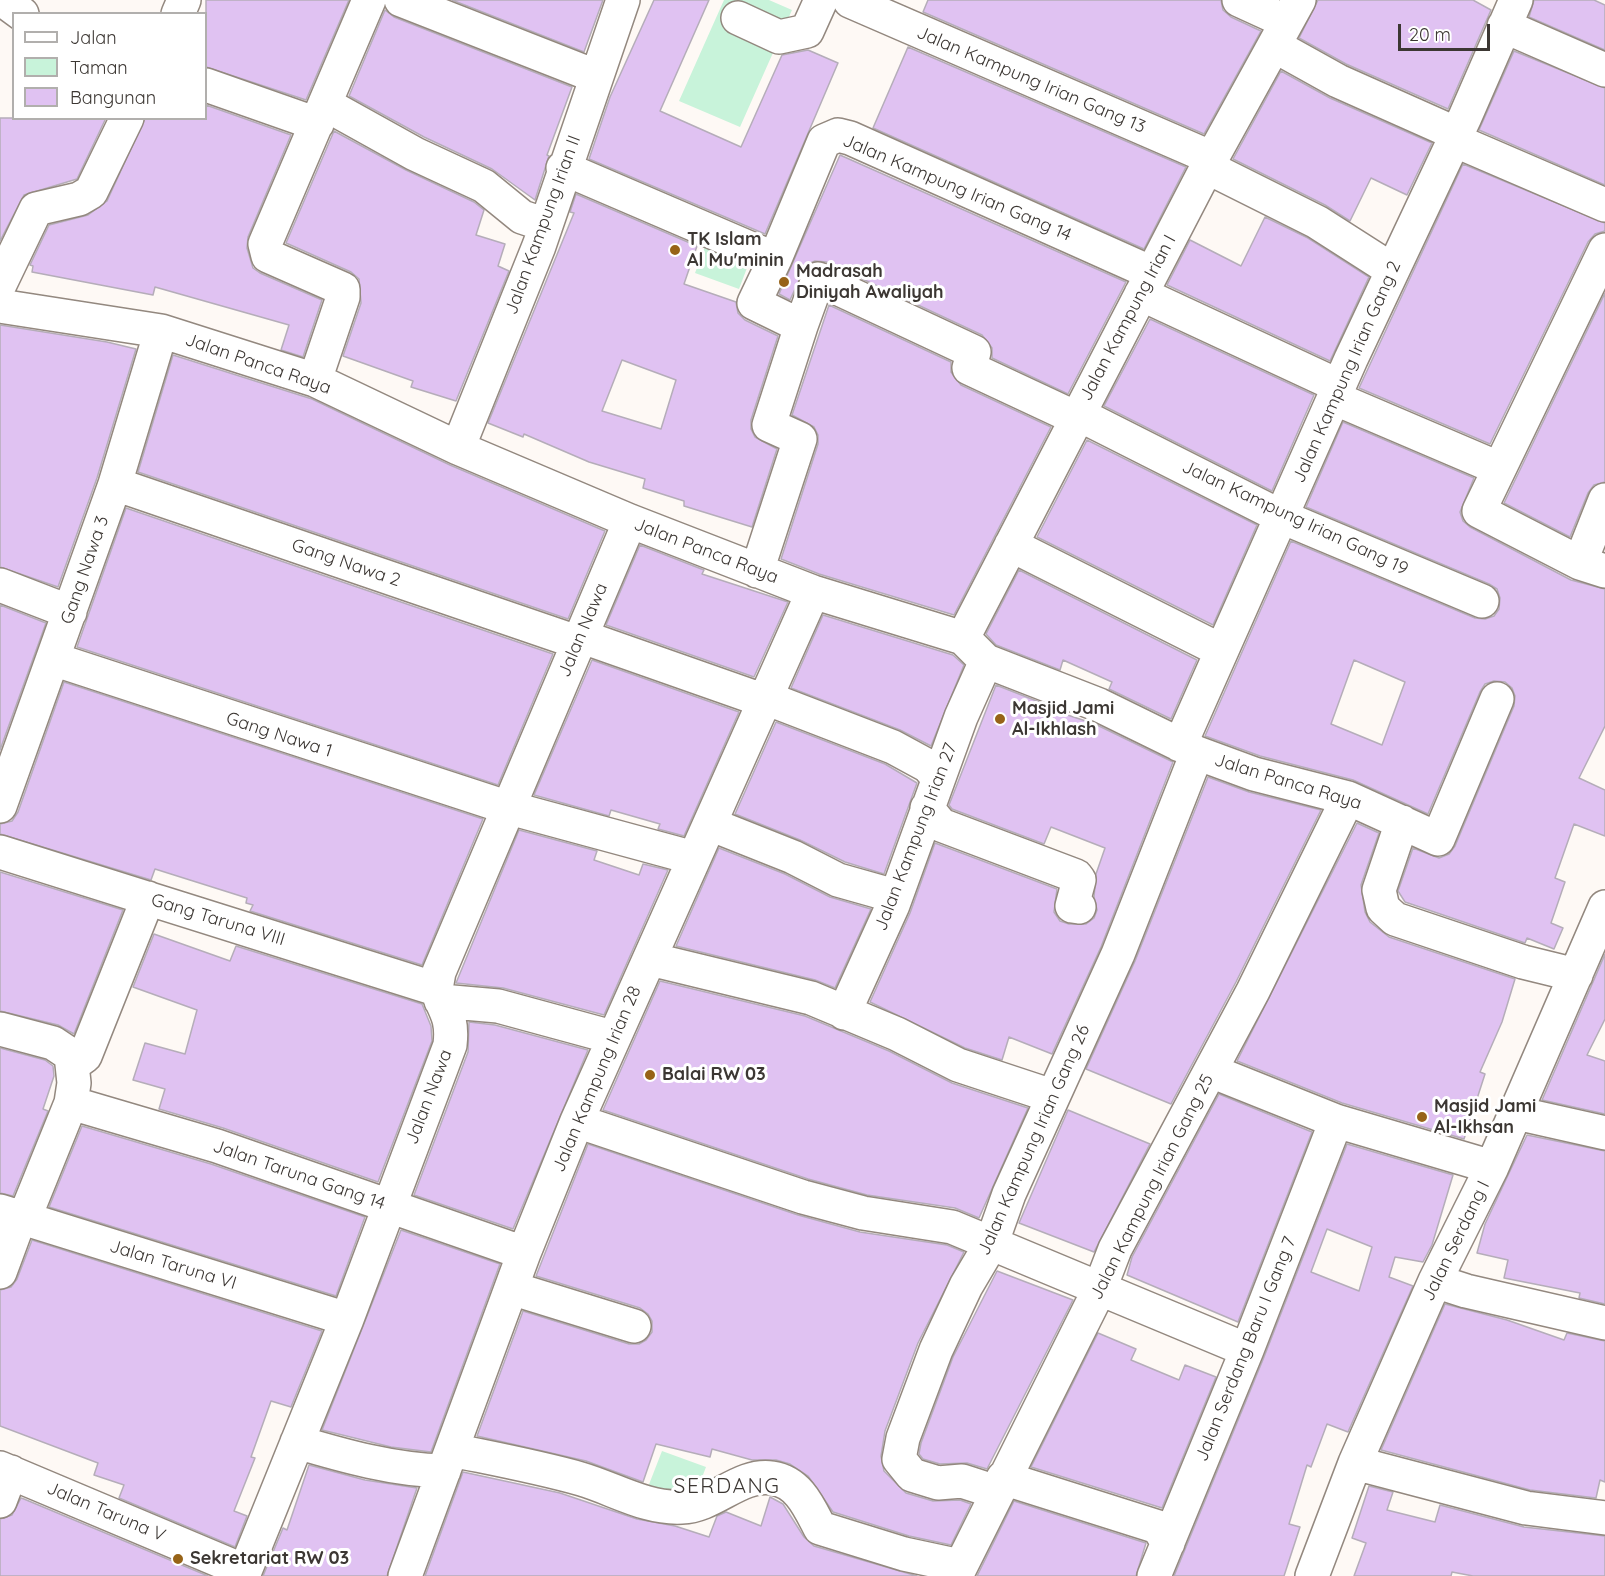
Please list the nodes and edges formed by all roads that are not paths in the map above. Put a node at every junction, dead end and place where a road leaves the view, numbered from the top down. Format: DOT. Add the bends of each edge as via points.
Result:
graph roads {
  1 [pos="3,0"];
  2 [pos="369,0"];
  3 [pos="400,0"];
  4 [pos="623,0"];
  5 [pos="840,0"];
  6 [pos="1239,0"];
  7 [pos="19,12"];
  8 [pos="1510,13"];
  9 [pos="738,18"];
  10 [pos="1286,34"];
  11 [pos="1605,70"];
  12 [pos="595,76"];
  13 [pos="207,85"];
  14 [pos="321,114"];
  15 [pos="126,120"];
  16 [pos="1456,137"];
  17 [pos="564,168"];
  18 [pos="1214,168"];
  19 [pos="1605,205"];
  20 [pos="546,225"];
  21 [pos="1605,250"];
  22 [pos="775,259"];
  23 [pos="1392,270"];
  24 [pos="0,284"];
  25 [pos="1148,291"];
  26 [pos="1594,298"];
  27 [pos="0,306"];
  28 [pos="801,326"];
  29 [pos="161,331"];
  30 [pos="315,380"];
  31 [pos="1336,392"];
  32 [pos="1082,417"];
  33 [pos="458,448"];
  34 [pos="1498,468"];
  35 [pos="115,484"];
  36 [pos="1605,500"];
  37 [pos="1282,517"];
  38 [pos="630,521"];
  39 [pos="1016,548"];
  40 [pos="1592,567"];
  41 [pos="757,571"];
  42 [pos="0,585"];
  43 [pos="813,592"];
  44 [pos="1482,601"];
  45 [pos="70,612"];
  46 [pos="963,638"];
  47 [pos="579,639"];
  48 [pos="1220,650"];
  49 [pos="53,659"];
  50 [pos="986,661"];
  51 [pos="766,699"];
  52 [pos="1497,699"];
  53 [pos="1188,749"];
  54 [pos="938,778"];
  55 [pos="1348,798"];
  56 [pos="0,806"];
  57 [pos="507,807"];
  58 [pos="927,808"];
  59 [pos="1402,822"];
  60 [pos="710,824"];
  61 [pos="0,852"];
  62 [pos="694,858"];
  63 [pos="148,898"];
  64 [pos="893,905"];
  65 [pos="1079,907"];
  66 [pos="1605,907"];
  67 [pos="1590,957"];
  68 [pos="650,958"];
  69 [pos="438,995"];
  70 [pos="844,1012"];
  71 [pos="0,1029"];
  72 [pos="612,1037"];
  73 [pos="74,1064"];
  74 [pos="1211,1071"];
  75 [pos="1052,1096"];
  76 [pos="71,1103"];
  77 [pos="1516,1113"];
  78 [pos="577,1121"];
  79 [pos="1336,1121"];
  80 [pos="1605,1133"];
  81 [pos="1492,1167"];
  82 [pos="387,1205"];
  83 [pos="12,1215"];
  84 [pos="992,1242"];
  85 [pos="524,1253"];
  86 [pos="0,1272"];
  87 [pos="1435,1281"];
  88 [pos="511,1288"];
  89 [pos="1100,1288"];
  90 [pos="347,1319"];
  91 [pos="1605,1323"];
  92 [pos="634,1326"];
  93 [pos="1247,1350"];
  94 [pos="297,1442"];
  95 [pos="448,1460"];
  96 [pos="1355,1463"];
  97 [pos="4,1480"];
  98 [pos="1000,1485"];
  99 [pos="1605,1518"];
  100 [pos="1168,1543"];
  101 [pos="244,1571"];
  102 [pos="958,1571"];
  103 [pos="405,1576"];
  104 [pos="1154,1576"];
  105 [pos="1312,1576"];
  1 -- 7 [label="street"];
  2 -- 14 [label="street"];
  3 -- 12 [label="street"];
  4 -- 12 [label="street, Jalan Kampung Irian II"];
  5 -- 9 [label="street" via="807,30 779,37"];
  5 -- 18 [label="street, Jalan Kampung Irian Gang 13"];
  6 -- 10 [label="street"];
  8 -- 11 [label="street"];
  8 -- 16 [label="street, Jalan Kampung Irian Gang 2"];
  10 -- 16 [label="street" via="1338,81"];
  10 -- 18 [label="street, Jalan Kampung Irian I"];
  12 -- 17 [label="street, Jalan Kampung Irian II"];
  13 -- 14 [label="street"];
  14 -- 20 [label="street" via="392,142 484,186 522,217"];
  14 -- 30 [label="street" via="265,244 268,256 343,289"];
  15 -- 24 [label="street" via="92,192 36,209"];
  16 -- 19 [label="street"];
  16 -- 23 [label="street, Jalan Kampung Irian Gang 2"];
  17 -- 20 [label="street, Jalan Kampung Irian II"];
  17 -- 22 [label="street"];
  18 -- 23 [label="street, Jalan Kampung Irian Gang 13" via="1317,222"];
  18 -- 25 [label="street, Jalan Kampung Irian I"];
  20 -- 33 [label="street, Jalan Kampung Irian II"];
  21 -- 26 [label="street"];
  22 -- 25 [label="street, Jalan Kampung Irian Gang 14" via="824,141 837,135 868,146"];
  22 -- 28 [label="street, Jalan Kampung Irian Gang 14" via="754,303"];
  23 -- 31 [label="street, Jalan Kampung Irian Gang 2"];
  25 -- 31 [label="street, Jalan Kampung Irian Gang 14"];
  25 -- 32 [label="street, Jalan Kampung Irian I"];
  26 -- 34 [label="street"];
  27 -- 29 [label="street, Jalan Panca Raya"];
  28 -- 32 [label="street, Jalan Kampung Irian Gang 19" via="818,279 974,352 969,368"];
  28 -- 41 [label="street" via="769,425 800,440"];
  29 -- 30 [label="street, Jalan Panca Raya"];
  29 -- 35 [label="street, Gang Nawa 3"];
  30 -- 33 [label="street, Jalan Panca Raya"];
  31 -- 34 [label="street, Jalan Kampung Irian Gang 14"];
  31 -- 37 [label="street, Jalan Kampung Irian Gang 2"];
  32 -- 37 [label="street, Jalan Kampung Irian Gang 19"];
  32 -- 39 [label="street, Jalan Kampung Irian I"];
  33 -- 38 [label="street, Jalan Panca Raya"];
  34 -- 40 [label="street" via="1479,511"];
  35 -- 45 [label="street, Gang Nawa 3"];
  35 -- 47 [label="street, Gang Nawa 2"];
  36 -- 40 [label="street"];
  37 -- 44 [label="street, Jalan Kampung Irian Gang 19"];
  37 -- 48 [label="street, Jalan Kampung Irian Gang 2"];
  38 -- 41 [label="street, Jalan Panca Raya"];
  38 -- 47 [label="street, Jalan Nawa"];
  39 -- 46 [label="street, Jalan Kampung Irian I"];
  39 -- 48 [label="street"];
  41 -- 43 [label="street, Jalan Panca Raya"];
  42 -- 45 [label="street"];
  43 -- 46 [label="street, Jalan Panca Raya"];
  43 -- 51 [label="street, Jalan Kampung Irian 28"];
  45 -- 49 [label="street, Gang Nawa 3"];
  46 -- 50 [label="street, Jalan Panca Raya"];
  47 -- 51 [label="street, Gang Nawa 2"];
  47 -- 57 [label="street, Jalan Nawa"];
  48 -- 53 [label="street, Jalan Kampung Irian Gang 2"];
  49 -- 56 [label="street, Gang Nawa 3"];
  49 -- 57 [label="street, Gang Nawa 1"];
  50 -- 53 [label="street, Jalan Panca Raya" via="1099,705"];
  50 -- 54 [label="street, Jalan Kampung Irian 27"];
  51 -- 54 [label="street, Gang Nawa 2" via="893,747 928,766"];
  51 -- 60 [label="street, Jalan Kampung Irian 28"];
  52 -- 59 [label="street, Jalan Panca Raya" via="1438,838"];
  53 -- 55 [label="street, Jalan Panca Raya" via="1254,774"];
  53 -- 75 [label="street, Jalan Kampung Irian Gang 26" via="1118,954"];
  54 -- 58 [label="street, Jalan Kampung Irian 27"];
  55 -- 59 [label="street, Jalan Panca Raya"];
  55 -- 74 [label="street, Jalan Kampung Irian Gang 25"];
  57 -- 62 [label="street, Gang Nawa 1"];
  57 -- 69 [label="street, Jalan Nawa" via="439,972"];
  58 -- 64 [label="street, Jalan Kampung Irian 27"];
  58 -- 65 [label="street" via="941,825 1076,876 1079,880 1072,906"];
  59 -- 67 [label="street" via="1379,890 1383,908 1395,919 1523,962"];
  60 -- 62 [label="street, Jalan Kampung Irian 28"];
  60 -- 64 [label="street" via="838,880 884,893"];
  61 -- 63 [label="street, Gang Taruna VIII"];
  62 -- 68 [label="street, Jalan Kampung Irian 28"];
  63 -- 69 [label="street, Gang Taruna VIII"];
  63 -- 73 [label="street" via="85,1056"];
  64 -- 70 [label="street, Jalan Kampung Irian 27"];
  66 -- 67 [label="street, Jalan Serdang I"];
  67 -- 77 [label="street, Jalan Serdang I"];
  68 -- 70 [label="street" via="811,998"];
  68 -- 72 [label="street, Jalan Kampung Irian 28"];
  69 -- 72 [label="street, Gang Taruna VIII" via="498,1005"];
  69 -- 82 [label="street, Jalan Nawa" via="452,1027 450,1045"];
  70 -- 75 [label="street" via="958,1065"];
  71 -- 73 [label="street" via="54,1043 71,1054"];
  72 -- 78 [label="street, Jalan Kampung Irian 28"];
  73 -- 76 [label="street"];
  74 -- 79 [label="street"];
  74 -- 89 [label="street, Jalan Kampung Irian Gang 25" via="1115,1249"];
  75 -- 84 [label="street, Jalan Kampung Irian Gang 26"];
  76 -- 82 [label="street, Jalan Taruna Gang 14" via="217,1146"];
  76 -- 83 [label="street"];
  77 -- 80 [label="street"];
  77 -- 81 [label="street, Jalan Serdang I"];
  78 -- 84 [label="street" via="803,1197 863,1213 952,1227"];
  78 -- 85 [label="street, Jalan Kampung Irian 28"];
  79 -- 81 [label="street"];
  79 -- 93 [label="street, Jalan Serdang Baru I Gang 7"];
  81 -- 87 [label="street, Jalan Serdang I"];
  82 -- 85 [label="street, Jalan Taruna Gang 14"];
  82 -- 90 [label="street, Jalan Nawa"];
  83 -- 86 [label="street" via="17,1226"];
  83 -- 90 [label="street, Jalan Taruna VI"];
  84 -- 89 [label="street"];
  84 -- 98 [label="street, Jalan Kampung Irian Gang 26" via="936,1350 903,1438 899,1460 912,1475 938,1483"];
  85 -- 88 [label="street, Jalan Kampung Irian 28"];
  87 -- 91 [label="street"];
  87 -- 96 [label="street, Jalan Serdang I"];
  88 -- 92 [label="street"];
  88 -- 95 [label="street, Jalan Kampung Irian 28"];
  89 -- 93 [label="street"];
  89 -- 98 [label="street, Jalan Kampung Irian Gang 25"];
  90 -- 94 [label="street, Jalan Nawa"];
  93 -- 100 [label="street, Jalan Serdang Baru I Gang 7"];
  94 -- 95 [label="street" via="419,1470"];
  94 -- 101 [label="street, Jalan Nawa"];
  95 -- 102 [label="street" via="582,1480 651,1504 683,1508 706,1502 757,1477 774,1478 798,1490 820,1528"];
  95 -- 103 [label="street, Jalan Kampung Irian 28"];
  96 -- 99 [label="street" via="1526,1508"];
  96 -- 105 [label="street, Jalan Serdang I"];
  97 -- 101 [label="street, Jalan Taruna V"];
  98 -- 100 [label="street" via="1158,1527"];
  98 -- 102 [label="street, Jalan Kampung Irian Gang 25"];
  100 -- 104 [label="street, Jalan Serdang Baru I Gang 7"];
}
